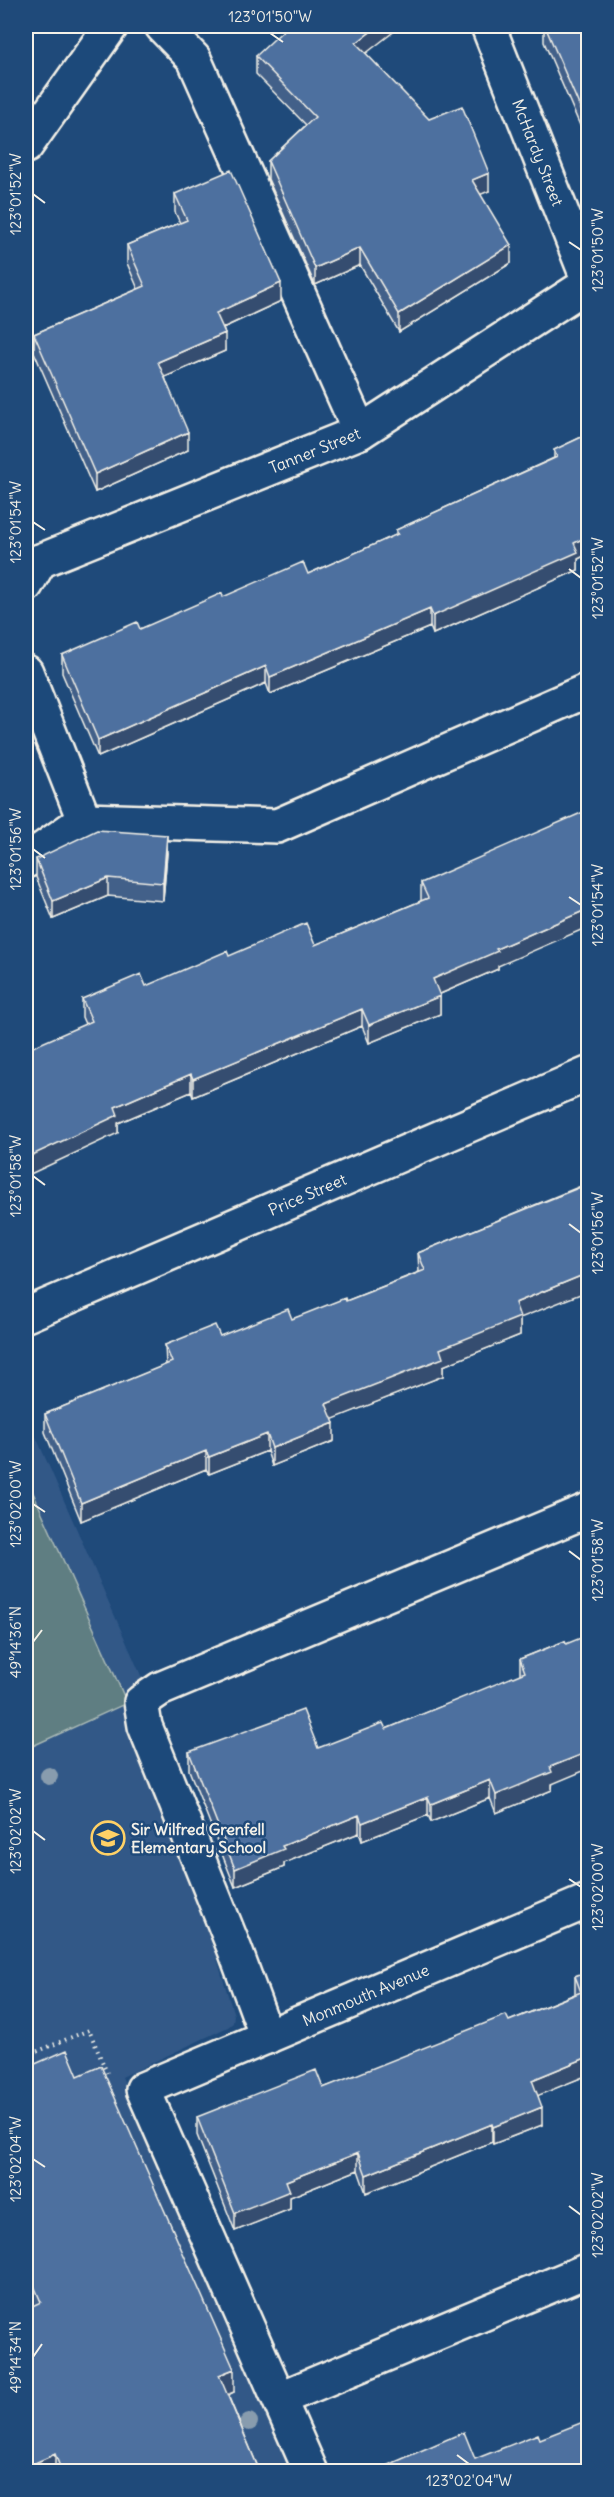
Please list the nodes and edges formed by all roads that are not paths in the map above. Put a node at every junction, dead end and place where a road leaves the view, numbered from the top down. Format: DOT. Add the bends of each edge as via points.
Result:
graph roads {
  1 [pos="111,26"];
  2 [pos="162,26"];
  3 [pos="488,26"];
  4 [pos="26,146"];
  5 [pos="588,279"];
  6 [pos="588,284"];
  7 [pos="360,432"];
  8 [pos="30,562"];
  9 [pos="26,672"];
  10 [pos="588,690"];
  11 [pos="84,820"];
  12 [pos="26,861"];
  13 [pos="588,1074"];
  14 [pos="26,1315"];
  15 [pos="588,1510"];
  16 [pos="588,1901"];
  17 [pos="267,2037"];
  18 [pos="588,2270"];
  19 [pos="281,2398"];
  20 [pos="311,2472"];
  1 -- 4 [label="street"];
  2 -- 7 [label="street" via="194,58"];
  3 -- 5 [label="street, McHardy Street"];
  6 -- 7 [label="street, Tanner Street"];
  7 -- 8 [label="street, Tanner Street"];
  9 -- 11 [label="street"];
  10 -- 11 [label="street" via="277,826"];
  11 -- 12 [label="street"];
  13 -- 14 [label="street, Price Street"];
  15 -- 17 [label="street" via="160,1689 141,1702 145,1726"];
  16 -- 17 [label="street, Monmouth Avenue"];
  17 -- 19 [label="street, Monmouth Avenue" via="143,2089"];
  18 -- 19 [label="street"];
  19 -- 20 [label="street"];
}
